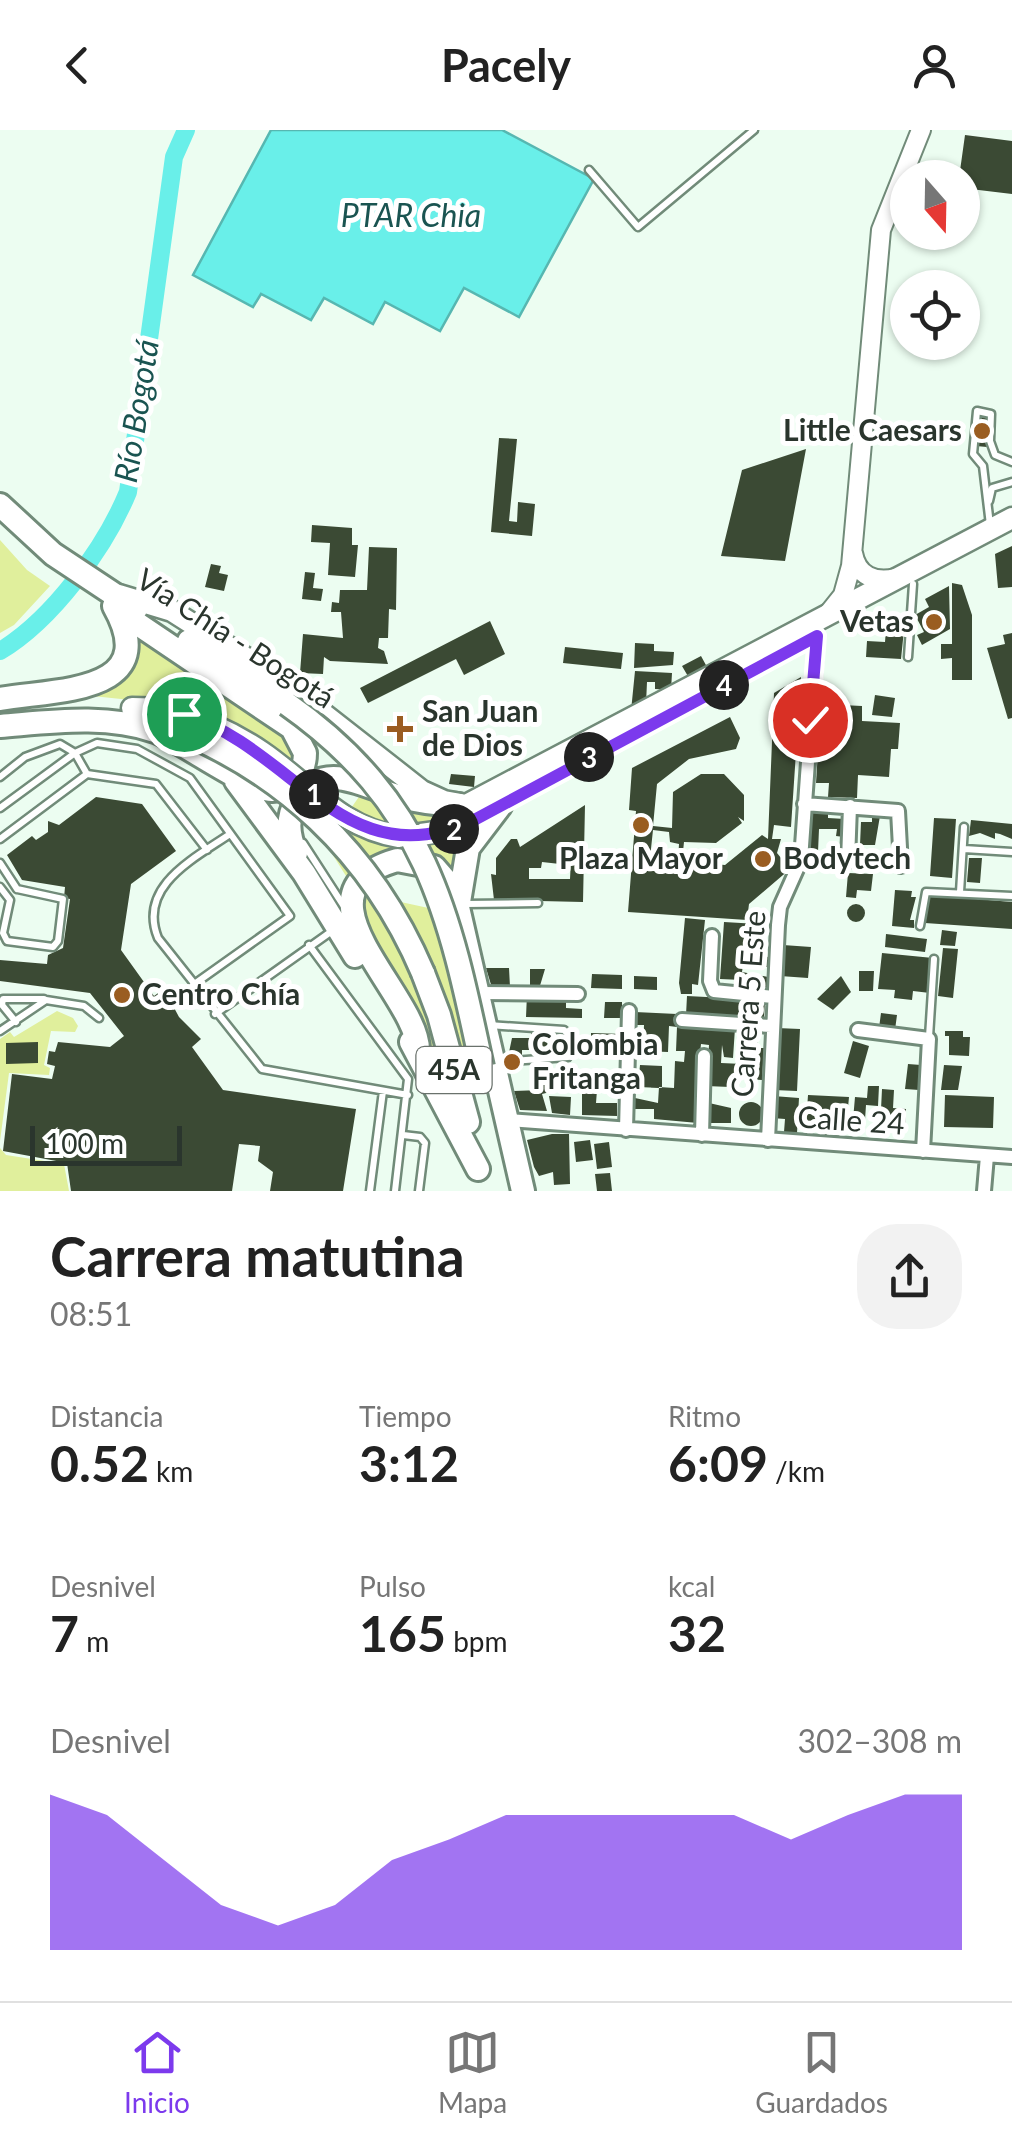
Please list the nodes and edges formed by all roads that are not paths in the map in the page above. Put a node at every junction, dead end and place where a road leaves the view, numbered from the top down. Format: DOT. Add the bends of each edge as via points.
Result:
graph roads {
  1 [pos="754,130"];
  2 [pos="921,130"];
  3 [pos="590,170"];
  4 [pos="1012,462"];
  5 [pos="1012,482"];
  6 [pos="0,505"];
  7 [pos="998,521"];
  8 [pos="1012,532"];
  9 [pos="852,551"];
  10 [pos="905,581"];
  11 [pos="103,590"];
  12 [pos="116,610"];
  13 [pos="820,627"];
  14 [pos="908,656"];
  15 [pos="0,703"];
  16 [pos="165,716"];
  17 [pos="0,726"];
  18 [pos="75,753"];
  19 [pos="232,773"];
  20 [pos="87,774"];
  21 [pos="0,776"];
  22 [pos="804,804"];
  23 [pos="459,805"];
  24 [pos="500,806"];
  25 [pos="850,806"];
  26 [pos="0,808"];
  27 [pos="289,820"];
  28 [pos="964,826"];
  29 [pos="230,834"];
  30 [pos="0,839"];
  31 [pos="964,849"];
  32 [pos="206,850"];
  33 [pos="1012,852"];
  34 [pos="848,862"];
  35 [pos="0,863"];
  36 [pos="901,866"];
  37 [pos="304,873"];
  38 [pos="0,888"];
  39 [pos="17,890"];
  40 [pos="960,892"];
  41 [pos="1012,896"];
  42 [pos="10,900"];
  43 [pos="538,903"];
  44 [pos="458,906"];
  45 [pos="920,926"];
  46 [pos="346,930"];
  47 [pos="712,936"];
  48 [pos="310,945"];
  49 [pos="934,959"];
  50 [pos="193,985"];
  51 [pos="481,994"];
  52 [pos="578,994"];
  53 [pos="773,997"];
  54 [pos="46,1000"];
  55 [pos="628,1010"];
  56 [pos="216,1014"];
  57 [pos="99,1018"];
  58 [pos="682,1020"];
  59 [pos="16,1022"];
  60 [pos="488,1025"];
  61 [pos="771,1026"];
  62 [pos="858,1030"];
  63 [pos="0,1031"];
  64 [pos="929,1039"];
  65 [pos="704,1056"];
  66 [pos="489,1065"];
  67 [pos="383,1091"];
  68 [pos="408,1095"];
  69 [pos="508,1120"];
  70 [pos="626,1130"];
  71 [pos="403,1135"];
  72 [pos="702,1135"];
  73 [pos="768,1140"];
  74 [pos="922,1151"];
  75 [pos="987,1156"];
  76 [pos="1012,1157"];
  77 [pos="480,1180"];
  78 [pos="370,1191"];
  79 [pos="395,1191"];
  80 [pos="418,1191"];
  81 [pos="509,1191"];
  82 [pos="523,1191"];
  83 [pos="984,1191"];
  1 -- 3 [label="lane" via="638,228"];
  2 -- 9 [label="street, Carrera 5 Este" via="882,230"];
  4 -- 7 [label="lane" via="995,455 991,414 976,411 972,454 983,466"];
  5 -- 7 [label="lane" via="992,489"];
  6 -- 11 [label="highway, Vía Chía - Bogotá / 45A"];
  7 -- 10 [label="main road"];
  8 -- 10 [label="main road"];
  9 -- 10 [label="street" via="872,579"];
  9 -- 13 [label="street, Carrera 5 Este" via="843,595"];
  10 -- 13 [label="main road"];
  10 -- 14 [label="lane"];
  11 -- 12 [label="highway"];
  11 -- 23 [label="main road" via="172,611 290,687 422,790"];
  11 -- 66 [label="highway, Vía Chía - Bogotá / 45A, bridge" via="287,704 358,765 417,844 454,935"];
  12 -- 15 [label="highway" via="125,653 108,679"];
  12 -- 19 [label="highway" via="283,721 304,744 302,770 286,786 265,789"];
  13 -- 22 [label="street, Carrera 5 Este"];
  13 -- 23 [label="main road" via="506,788"];
  13 -- 24 [label="main road"];
  15 -- 16 [label="highway, 45A" via="132,708"];
  16 -- 24 [label="main road, bridge" via="203,720 264,753 364,829 399,837 450,830"];
  16 -- 77 [label="highway, 45A, bridge" via="251,766 330,829 384,896 446,1039"];
  17 -- 19 [label="highway" via="94,720 134,725"];
  18 -- 20 [label="lane"];
  18 -- 21 [label="lane" via="60,744 50,747"];
  18 -- 26 [label="lane"];
  18 -- 29 [label="lane" via="111,744 177,767"];
  19 -- 37 [label="highway"];
  20 -- 30 [label="lane"];
  20 -- 32 [label="lane" via="156,784"];
  22 -- 25 [label="street"];
  22 -- 53 [label="street, Carrera 5 Este" via="802,860 779,915"];
  23 -- 27 [label="highway" via="427,804 338,776 304,792"];
  24 -- 44 [label="highway" via="468,848"];
  25 -- 34 [label="street"];
  25 -- 36 [label="street" via="898,811"];
  27 -- 37 [label="highway"];
  27 -- 46 [label="lane"];
  28 -- 31 [label="lane"];
  29 -- 32 [label="lane"];
  29 -- 50 [label="lane" via="290,916"];
  31 -- 33 [label="lane"];
  31 -- 40 [label="lane"];
  32 -- 50 [label="lane" via="172,875 154,910 158,938"];
  35 -- 39 [label="lane"];
  37 -- 46 [label="highway"];
  38 -- 42 [label="lane"];
  39 -- 42 [label="lane"];
  39 -- 42 [label="lane" via="61,897 55,946 6,942"];
  40 -- 41 [label="lane"];
  40 -- 45 [label="lane" via="926,892"];
  43 -- 44 [label="lane"];
  44 -- 46 [label="highway" via="434,867 397,860 374,869 357,889"];
  44 -- 51 [label="highway"];
  46 -- 48 [label="lane"];
  46 -- 77 [label="highway" via="418,1052"];
  47 -- 53 [label="street" via="714,991"];
  48 -- 56 [label="lane"];
  48 -- 68 [label="lane" via="406,1076"];
  49 -- 64 [label="lane"];
  50 -- 56 [label="lane"];
  51 -- 52 [label="street"];
  51 -- 60 [label="highway"];
  53 -- 61 [label="street, Carrera 5 Este"];
  54 -- 57 [label="lane" via="84,1006"];
  54 -- 59 [label="lane"];
  54 -- 59 [label="lane" via="3,999"];
  55 -- 70 [label="street"];
  56 -- 67 [label="lane" via="258,1066"];
  58 -- 61 [label="street"];
  59 -- 63 [label="lane"];
  60 -- 66 [label="highway"];
  60 -- 66 [label="lane" via="564,1030 575,1042 568,1057"];
  61 -- 73 [label="street, Carrera 5 Este"];
  62 -- 64 [label="street"];
  64 -- 74 [label="street"];
  65 -- 72 [label="street"];
  66 -- 69 [label="highway"];
  66 -- 81 [label="highway, Vía Chía - Bogotá / 45A"];
  67 -- 68 [label="lane"];
  67 -- 78 [label="lane"];
  68 -- 71 [label="lane"];
  69 -- 70 [label="street, Calle 24"];
  69 -- 82 [label="highway"];
  70 -- 72 [label="street, Calle 24"];
  71 -- 79 [label="lane"];
  71 -- 80 [label="lane" via="425,1143"];
  72 -- 73 [label="street, Calle 24"];
  73 -- 74 [label="street, Calle 24"];
  74 -- 75 [label="street, Calle 24"];
  75 -- 76 [label="street, Calle 24"];
  75 -- 83 [label="street"];
}
